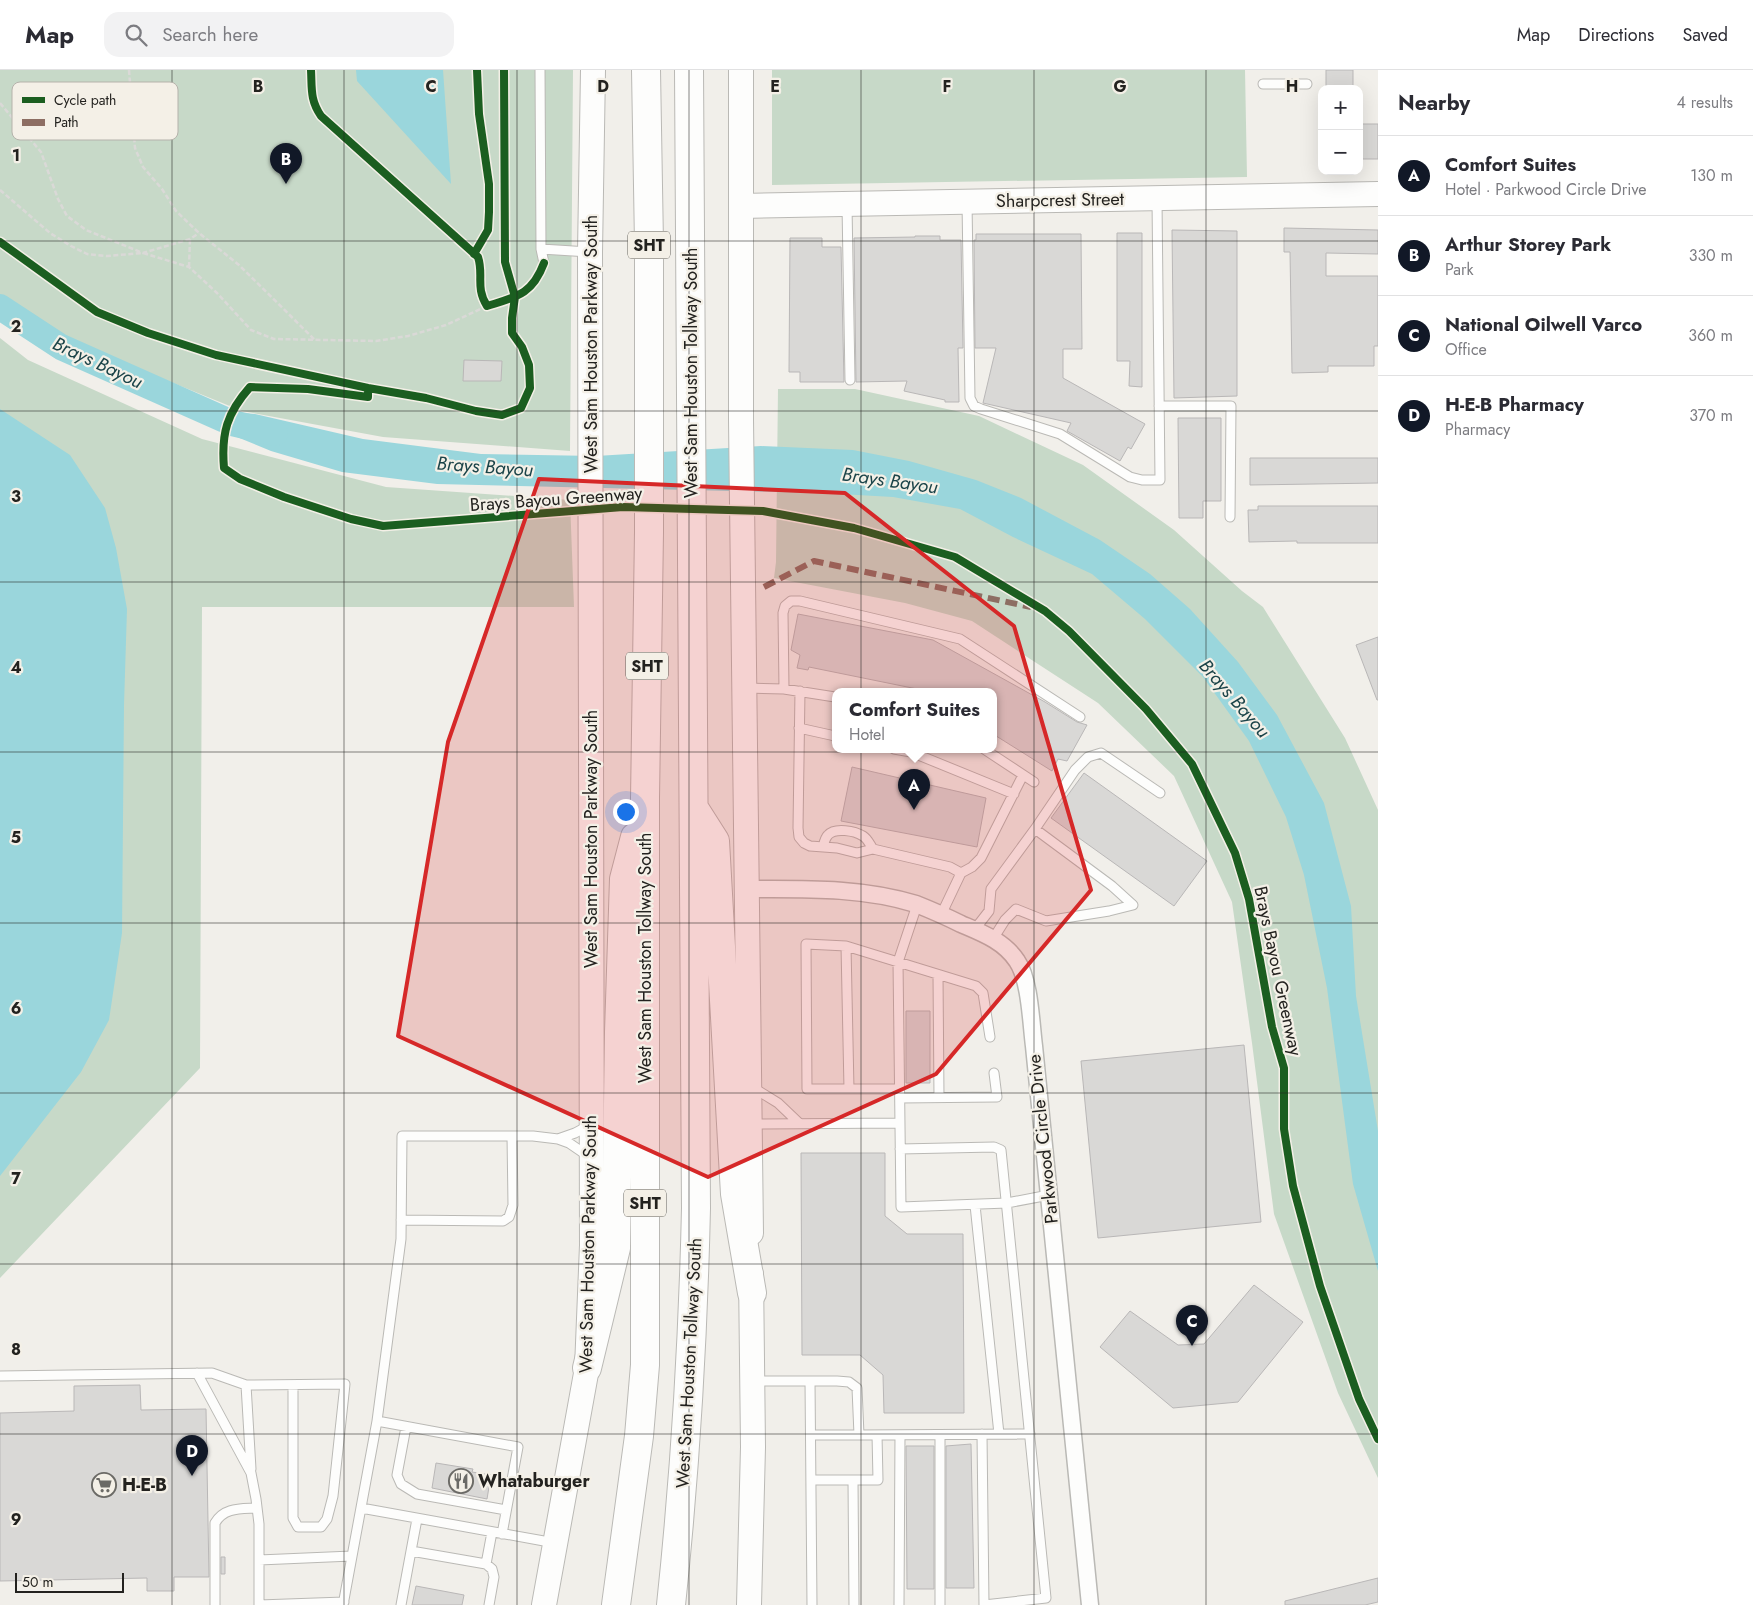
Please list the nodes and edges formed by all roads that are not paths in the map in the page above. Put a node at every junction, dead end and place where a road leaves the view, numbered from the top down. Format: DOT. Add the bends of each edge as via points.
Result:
graph roads {
  1 [pos="540,70"];
  2 [pos="593,70"];
  3 [pos="646,70"];
  4 [pos="689,70"];
  5 [pos="741,70"];
  6 [pos="1263,84"];
  7 [pos="1307,84"];
  8 [pos="1378,194"];
  9 [pos="1157,198"];
  10 [pos="967,202"];
  11 [pos="847,204"];
  12 [pos="741,206"];
  13 [pos="541,249"];
  14 [pos="590,252"];
  15 [pos="544,263"];
  16 [pos="850,380"];
  17 [pos="1159,406"];
  18 [pos="1230,517"];
  19 [pos="744,688"];
  20 [pos="784,689"];
  21 [pos="800,690"];
  22 [pos="832,695"];
  23 [pos="1080,717"];
  24 [pos="799,728"];
  25 [pos="832,735"];
  26 [pos="917,753"];
  27 [pos="990,753"];
  28 [pos="1023,775"];
  29 [pos="1034,782"];
  30 [pos="1160,793"];
  31 [pos="1014,794"];
  32 [pos="645,799"];
  33 [pos="694,808"];
  34 [pos="1035,829"];
  35 [pos="823,847"];
  36 [pos="873,850"];
  37 [pos="961,873"];
  38 [pos="747,889"];
  39 [pos="917,905"];
  40 [pos="941,915"];
  41 [pos="975,929"];
  42 [pos="993,939"];
  43 [pos="846,946"];
  44 [pos="898,962"];
  45 [pos="938,974"];
  46 [pos="990,1037"];
  47 [pos="994,1074"];
  48 [pos="749,1085"];
  49 [pos="849,1089"];
  50 [pos="899,1093"];
  51 [pos="939,1098"];
  52 [pos="799,1123"];
  53 [pos="900,1123"];
  54 [pos="592,1124"];
  55 [pos="749,1124"];
  56 [pos="512,1136"];
  57 [pos="558,1139"];
  58 [pos="900,1149"];
  59 [pos="592,1158"];
  60 [pos="1049,1195"];
  61 [pos="1007,1203"];
  62 [pos="974,1204"];
  63 [pos="401,1220"];
  64 [pos="752,1293"];
  65 [pos="587,1368"];
  66 [pos="197,1373"];
  67 [pos="0,1376"];
  68 [pos="753,1381"];
  69 [pos="810,1381"];
  70 [pos="246,1385"];
  71 [pos="293,1385"];
  72 [pos="377,1421"];
  73 [pos="406,1427"];
  74 [pos="940,1434"];
  75 [pos="982,1434"];
  76 [pos="999,1434"];
  77 [pos="1030,1434"];
  78 [pos="811,1435"];
  79 [pos="859,1435"];
  80 [pos="877,1435"];
  81 [pos="900,1435"];
  82 [pos="251,1473"];
  83 [pos="811,1480"];
  84 [pos="853,1480"];
  85 [pos="257,1508"];
  86 [pos="361,1508"];
  87 [pos="506,1510"];
  88 [pos="417,1519"];
  89 [pos="492,1532"];
  90 [pos="502,1534"];
  91 [pos="555,1544"];
  92 [pos="411,1550"];
  93 [pos="352,1556"];
  94 [pos="259,1560"];
  95 [pos="486,1564"];
  96 [pos="344,1604"];
  97 [pos="215,1605"];
  98 [pos="401,1605"];
  99 [pos="489,1605"];
  100 [pos="544,1605"];
  101 [pos="616,1605"];
  102 [pos="671,1605"];
  103 [pos="749,1605"];
  104 [pos="812,1605"];
  105 [pos="854,1605"];
  106 [pos="899,1605"];
  107 [pos="940,1605"];
  108 [pos="1090,1605"];
  1 -- 13 [label="lane"];
  2 -- 14 [label="main road, West Sam Houston Parkway South"];
  3 -- 32 [label="highway, West Sam Houston Tollway South / SHT" via="649,532"];
  4 -- 33 [label="highway, West Sam Houston Tollway South / SHT"];
  5 -- 12 [label="main road"];
  6 -- 7 [label="lane"];
  8 -- 9 [label="main road, Sharpcrest Street"];
  9 -- 10 [label="main road, Sharpcrest Street"];
  9 -- 17 [label="lane"];
  10 -- 11 [label="main road, Sharpcrest Street"];
  10 -- 17 [label="lane" via="970,398 974,406 1060,434 1130,477 1160,480"];
  11 -- 12 [label="main road, Sharpcrest Street"];
  11 -- 16 [label="lane"];
  12 -- 19 [label="main road"];
  13 -- 14 [label="lane"];
  13 -- 15 [label="lane"];
  14 -- 54 [label="main road, West Sam Houston Parkway South"];
  17 -- 18 [label="lane" via="1231,406"];
  19 -- 20 [label="lane"];
  19 -- 38 [label="main road"];
  20 -- 21 [label="lane"];
  20 -- 23 [label="lane" via="783,613 790,602 800,602 960,639"];
  21 -- 22 [label="lane"];
  21 -- 24 [label="lane"];
  24 -- 25 [label="lane"];
  24 -- 35 [label="lane" via="799,837 810,846"];
  26 -- 31 [label="lane"];
  27 -- 28 [label="lane"];
  28 -- 29 [label="lane"];
  28 -- 31 [label="lane"];
  30 -- 34 [label="lane" via="1101,753 1088,757 1075,770"];
  31 -- 37 [label="lane" via="981,858"];
  32 -- 65 [label="highway" via="624,879 616,1248"];
  32 -- 101 [label="highway, West Sam Houston Tollway South / SHT" via="645,1365 639,1436"];
  33 -- 64 [label="highway" via="715,841 735,1194"];
  33 -- 102 [label="highway, West Sam Houston Tollway South / SHT" via="695,1262 688,1419"];
  34 -- 41 [label="lane" via="991,889 989,911"];
  34 -- 42 [label="lane" via="1133,905 1046,922 1016,909"];
  35 -- 36 [label="lane" via="857,853"];
  35 -- 36 [label="lane" via="827,836 841,830 865,837"];
  36 -- 37 [label="lane" via="950,867"];
  37 -- 40 [label="lane"];
  38 -- 39 [label="street, Parkwood Circle Drive" via="861,892"];
  38 -- 48 [label="main road"];
  39 -- 40 [label="street, Parkwood Circle Drive"];
  39 -- 44 [label="lane"];
  40 -- 41 [label="street, Parkwood Circle Drive"];
  41 -- 42 [label="street, Parkwood Circle Drive"];
  42 -- 60 [label="street, Parkwood Circle Drive" via="1007,948 1025,976"];
  43 -- 44 [label="lane"];
  43 -- 49 [label="lane"];
  43 -- 49 [label="lane" via="806,944 807,1089"];
  44 -- 45 [label="lane"];
  44 -- 50 [label="lane"];
  45 -- 46 [label="lane" via="976,986 983,993"];
  45 -- 51 [label="lane"];
  47 -- 51 [label="lane" via="997,1097"];
  48 -- 52 [label="lane" via="778,1103"];
  48 -- 55 [label="main road"];
  49 -- 50 [label="lane"];
  50 -- 51 [label="lane"];
  50 -- 53 [label="lane"];
  52 -- 53 [label="lane"];
  52 -- 55 [label="lane"];
  53 -- 58 [label="lane"];
  54 -- 57 [label="lane"];
  54 -- 59 [label="main road, West Sam Houston Parkway South"];
  55 -- 64 [label="main road"];
  56 -- 57 [label="lane"];
  56 -- 63 [label="lane" via="513,1205 503,1221"];
  56 -- 63 [label="lane" via="402,1136"];
  57 -- 59 [label="lane"];
  58 -- 61 [label="lane" via="994,1147 1001,1150"];
  58 -- 62 [label="lane" via="901,1207"];
  59 -- 65 [label="main road, West Sam Houston Parkway South"];
  60 -- 61 [label="lane"];
  60 -- 108 [label="street, Parkwood Circle Drive"];
  61 -- 62 [label="lane"];
  61 -- 77 [label="lane"];
  62 -- 76 [label="lane"];
  63 -- 72 [label="lane"];
  64 -- 68 [label="main road"];
  65 -- 91 [label="main road, West Sam Houston Parkway South"];
  66 -- 67 [label="lane"];
  66 -- 70 [label="lane" via="212,1373"];
  66 -- 82 [label="lane"];
  68 -- 69 [label="lane"];
  68 -- 103 [label="main road"];
  69 -- 78 [label="lane"];
  69 -- 79 [label="lane" via="849,1382 857,1388"];
  70 -- 71 [label="lane"];
  70 -- 82 [label="lane"];
  71 -- 71 [label="lane" via="293,1518 298,1527 321,1527 327,1519 333,1496 345,1384"];
  72 -- 73 [label="lane"];
  72 -- 86 [label="lane"];
  73 -- 87 [label="lane" via="398,1475 401,1484 417,1494"];
  73 -- 87 [label="lane" via="518,1447"];
  74 -- 75 [label="lane"];
  74 -- 81 [label="lane"];
  74 -- 107 [label="lane"];
  75 -- 76 [label="lane"];
  75 -- 77 [label="lane" via="984,1605 1046,1598"];
  76 -- 77 [label="lane"];
  78 -- 79 [label="lane"];
  78 -- 83 [label="lane"];
  79 -- 80 [label="lane"];
  80 -- 81 [label="lane"];
  80 -- 84 [label="lane" via="878,1480"];
  81 -- 106 [label="lane"];
  82 -- 85 [label="lane"];
  83 -- 84 [label="lane"];
  83 -- 104 [label="lane"];
  84 -- 105 [label="lane"];
  85 -- 94 [label="lane"];
  85 -- 97 [label="lane" via="227,1511 215,1523"];
  86 -- 88 [label="lane"];
  86 -- 93 [label="lane"];
  87 -- 90 [label="lane"];
  88 -- 89 [label="lane"];
  88 -- 92 [label="lane"];
  89 -- 90 [label="lane"];
  89 -- 95 [label="lane"];
  90 -- 91 [label="lane"];
  91 -- 100 [label="main road, West Sam Houston Parkway South"];
  92 -- 95 [label="lane"];
  92 -- 98 [label="lane"];
  93 -- 94 [label="lane"];
  93 -- 96 [label="lane"];
  94 -- 96 [label="lane" via="259,1605"];
  95 -- 99 [label="lane" via="494,1577"];
}
